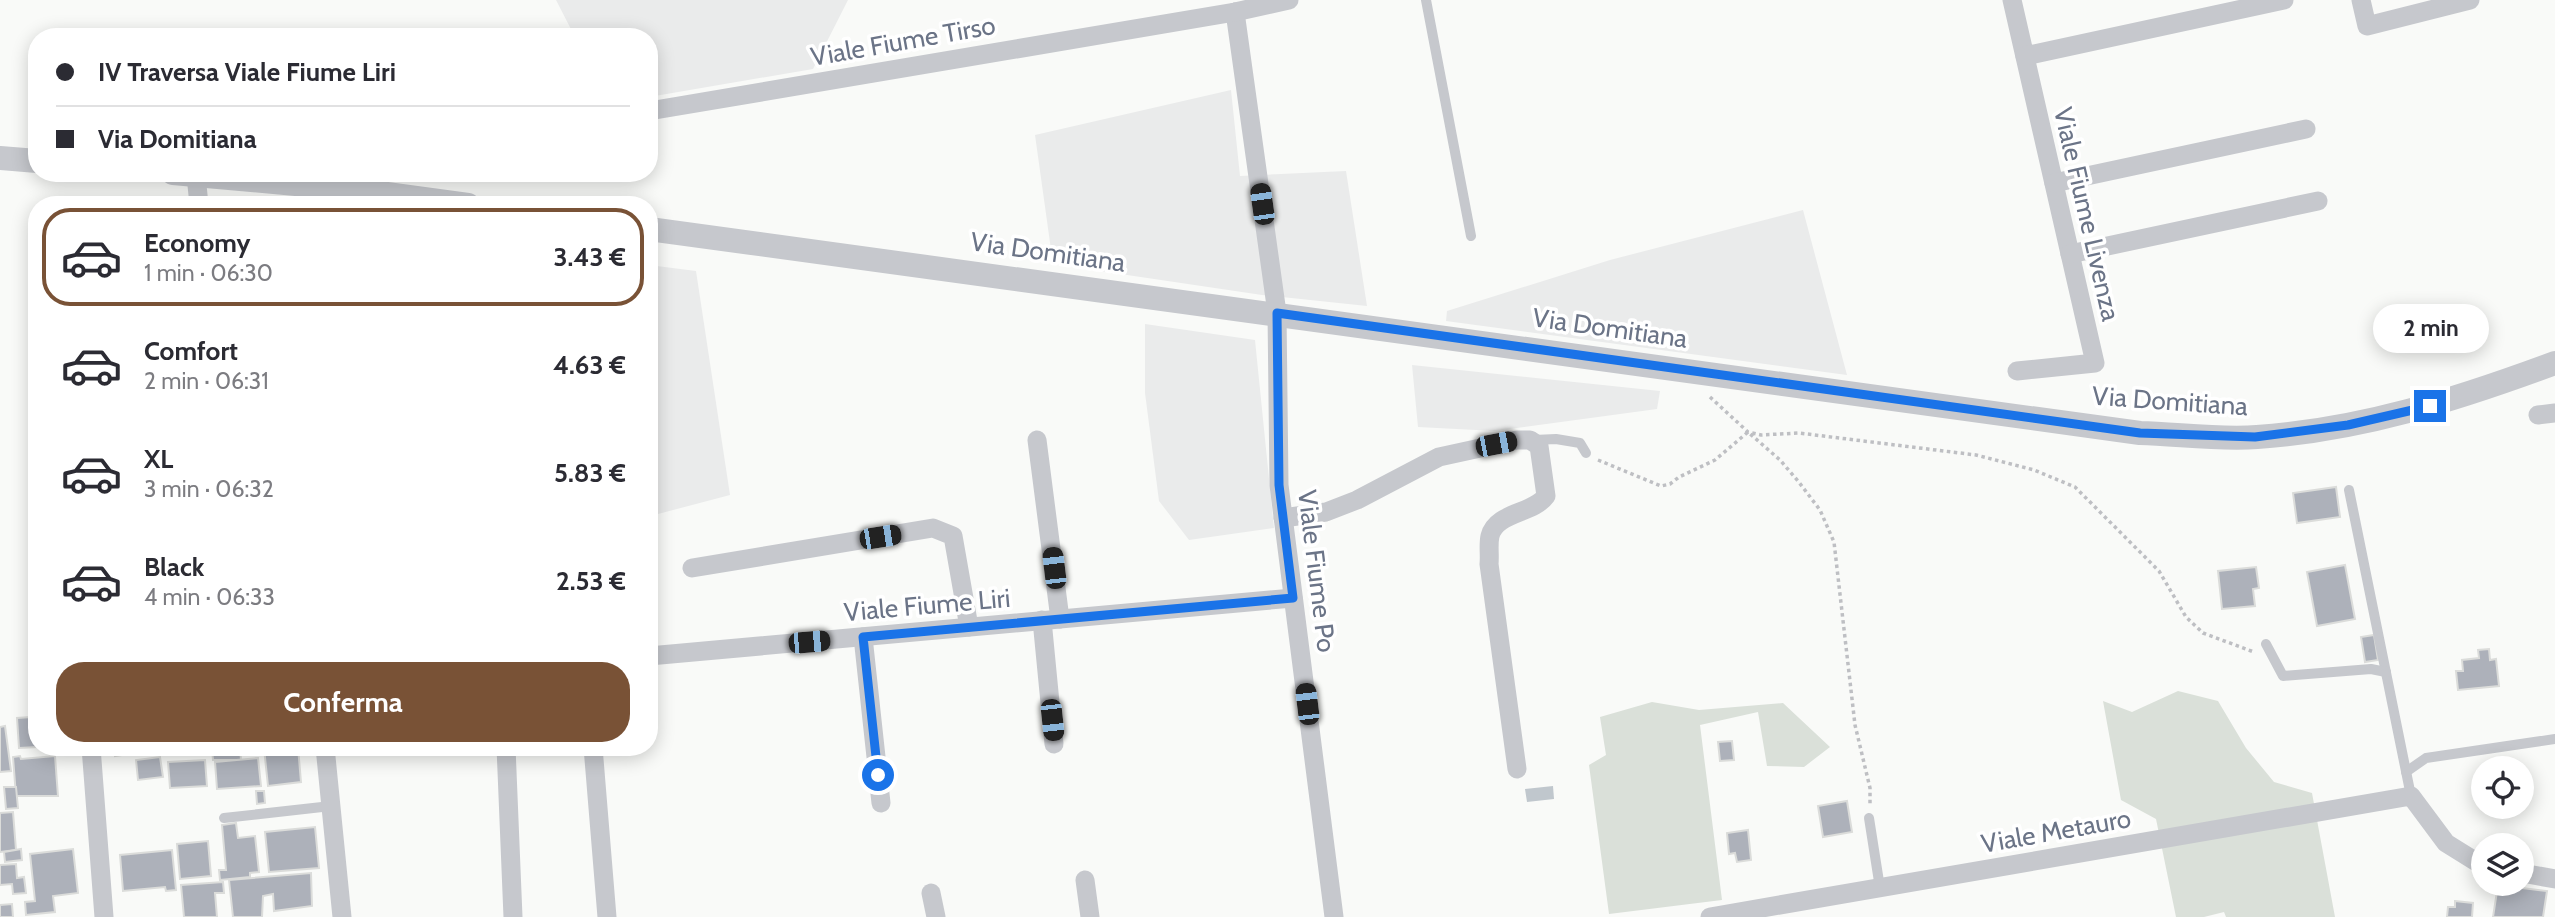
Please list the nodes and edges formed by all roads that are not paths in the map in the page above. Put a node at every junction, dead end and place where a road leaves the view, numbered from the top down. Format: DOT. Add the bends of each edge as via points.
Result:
graph roads {
  1 [pos="1289,0"];
  2 [pos="1426,0"];
  3 [pos="2012,0"];
  4 [pos="2284,0"];
  5 [pos="2361,0"];
  6 [pos="2470,0"];
  7 [pos="1235,12"];
  8 [pos="2025,56"];
  9 [pos="658,109"];
  10 [pos="2306,129"];
  11 [pos="0,158"];
  12 [pos="28,160"];
  13 [pos="272,182"];
  14 [pos="2054,183"];
  15 [pos="402,196"];
  16 [pos="2318,201"];
  17 [pos="658,230"];
  18 [pos="1471,236"];
  19 [pos="2070,254"];
  20 [pos="1277,313"];
  21 [pos="2555,363"];
  22 [pos="2017,371"];
  23 [pos="1037,440"];
  24 [pos="1530,440"];
  25 [pos="1586,453"];
  26 [pos="2349,489"];
  27 [pos="1283,518"];
  28 [pos="692,568"];
  29 [pos="1293,598"];
  30 [pos="1051,620"];
  31 [pos="969,627"];
  32 [pos="863,637"];
  33 [pos="2266,644"];
  34 [pos="658,655"];
  35 [pos="2386,672"];
  36 [pos="2555,739"];
  37 [pos="1054,744"];
  38 [pos="92,756"];
  39 [pos="326,756"];
  40 [pos="506,756"];
  41 [pos="594,756"];
  42 [pos="1517,769"];
  43 [pos="2406,772"];
  44 [pos="2411,796"];
  45 [pos="881,803"];
  46 [pos="331,806"];
  47 [pos="224,818"];
  48 [pos="1869,818"];
  49 [pos="2471,859"];
  50 [pos="2534,875"];
  51 [pos="2555,879"];
  52 [pos="1084,880"];
  53 [pos="1880,889"];
  54 [pos="931,893"];
  55 [pos="1718,916"];
  56 [pos="104,917"];
  57 [pos="342,917"];
  58 [pos="513,917"];
  59 [pos="607,917"];
  60 [pos="936,917"];
  61 [pos="1090,917"];
  62 [pos="1334,917"];
  1 -- 7 [label="street, Viale Fiume Tirso"];
  2 -- 18 [label="lane"];
  3 -- 8 [label="street, Viale Fiume Livenza"];
  4 -- 8 [label="street"];
  5 -- 6 [label="street" via="2367,26"];
  7 -- 9 [label="street, Viale Fiume Tirso"];
  7 -- 20 [label="street, Viale Fiume Po"];
  8 -- 14 [label="street, Viale Fiume Livenza"];
  10 -- 14 [label="street"];
  11 -- 12 [label="street"];
  13 -- 15 [label="street"];
  14 -- 19 [label="street, Viale Fiume Livenza"];
  16 -- 19 [label="street"];
  17 -- 20 [label="street, Via Domitiana"];
  19 -- 22 [label="street, Viale Fiume Livenza" via="2095,363"];
  20 -- 21 [label="street, Via Domitiana" via="2140,433 2255,437 2348,425 2457,399"];
  20 -- 27 [label="street, Viale Fiume Po"];
  23 -- 30 [label="street"];
  24 -- 25 [label="lane" via="1580,443"];
  24 -- 27 [label="street" via="1439,457 1326,512"];
  24 -- 42 [label="street" via="1539,446 1546,496 1539,506 1502,520 1490,534 1489,564"];
  26 -- 35 [label="lane"];
  27 -- 29 [label="street, Viale Fiume Po"];
  28 -- 31 [label="street" via="933,528 953,536"];
  29 -- 30 [label="street, Viale Fiume Liri"];
  29 -- 62 [label="street, Viale Fiume Po"];
  30 -- 31 [label="street, Viale Fiume Liri"];
  30 -- 37 [label="street"];
  31 -- 32 [label="street, Viale Fiume Liri"];
  32 -- 34 [label="street, Viale Fiume Liri"];
  32 -- 45 [label="street"];
  33 -- 35 [label="lane" via="2283,676 2371,669"];
  35 -- 43 [label="lane"];
  36 -- 43 [label="lane" via="2426,758"];
  38 -- 56 [label="street"];
  39 -- 46 [label="street"];
  40 -- 58 [label="street"];
  41 -- 59 [label="street"];
  43 -- 44 [label="lane"];
  44 -- 49 [label="street" via="2446,843"];
  44 -- 53 [label="street, Viale Metauro"];
  46 -- 47 [label="lane"];
  46 -- 57 [label="street"];
  48 -- 53 [label="lane"];
  50 -- 51 [label="street"];
  52 -- 61 [label="street"];
  53 -- 55 [label="street, Viale Metauro"];
  54 -- 60 [label="street"];
}
